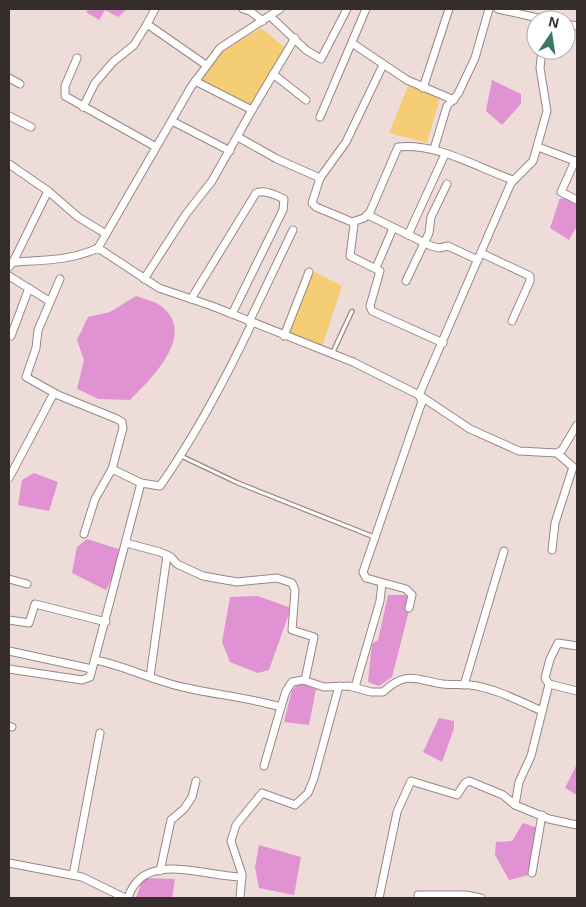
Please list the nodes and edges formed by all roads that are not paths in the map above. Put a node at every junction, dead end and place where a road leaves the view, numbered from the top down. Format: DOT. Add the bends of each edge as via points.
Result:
graph roads {
  1 [pos="155,9"];
  2 [pos="243,9"];
  3 [pos="280,9"];
  4 [pos="347,9"];
  5 [pos="366,9"];
  6 [pos="449,9"];
  7 [pos="489,9"];
  8 [pos="502,9"];
  9 [pos="526,15"];
  10 [pos="271,17"];
  11 [pos="263,22"];
  12 [pos="147,24"];
  13 [pos="295,38"];
  14 [pos="352,43"];
  15 [pos="77,58"];
  16 [pos="541,60"];
  17 [pos="206,65"];
  18 [pos="383,65"];
  19 [pos="273,74"];
  20 [pos="9,78"];
  21 [pos="195,81"];
  22 [pos="20,84"];
  23 [pos="423,88"];
  24 [pos="306,100"];
  25 [pos="454,100"];
  26 [pos="83,107"];
  27 [pos="252,110"];
  28 [pos="9,116"];
  29 [pos="320,117"];
  30 [pos="172,120"];
  31 [pos="31,127"];
  32 [pos="238,137"];
  33 [pos="156,147"];
  34 [pos="538,147"];
  35 [pos="434,149"];
  36 [pos="230,151"];
  37 [pos="445,154"];
  38 [pos="576,157"];
  39 [pos="9,164"];
  40 [pos="320,178"];
  41 [pos="513,180"];
  42 [pos="447,184"];
  43 [pos="48,191"];
  44 [pos="577,200"];
  45 [pos="368,216"];
  46 [pos="352,222"];
  47 [pos="393,228"];
  48 [pos="293,230"];
  49 [pos="106,234"];
  50 [pos="408,235"];
  51 [pos="424,243"];
  52 [pos="98,248"];
  53 [pos="480,256"];
  54 [pos="11,264"];
  55 [pos="376,268"];
  56 [pos="309,272"];
  57 [pos="9,276"];
  58 [pos="144,278"];
  59 [pos="60,279"];
  60 [pos="406,281"];
  61 [pos="29,288"];
  62 [pos="192,299"];
  63 [pos="49,301"];
  64 [pos="352,311"];
  65 [pos="232,314"];
  66 [pos="512,321"];
  67 [pos="251,323"];
  68 [pos="9,335"];
  69 [pos="284,336"];
  70 [pos="443,343"];
  71 [pos="332,354"];
  72 [pos="54,393"];
  73 [pos="419,395"];
  74 [pos="577,425"];
  75 [pos="557,453"];
  76 [pos="181,456"];
  77 [pos="575,468"];
  78 [pos="112,469"];
  79 [pos="9,478"];
  80 [pos="141,483"];
  81 [pos="84,534"];
  82 [pos="374,537"];
  83 [pos="126,543"];
  84 [pos="552,550"];
  85 [pos="504,551"];
  86 [pos="167,555"];
  87 [pos="9,579"];
  88 [pos="382,583"];
  89 [pos="27,584"];
  90 [pos="409,608"];
  91 [pos="9,620"];
  92 [pos="106,622"];
  93 [pos="577,646"];
  94 [pos="9,651"];
  95 [pos="95,660"];
  96 [pos="9,669"];
  97 [pos="92,669"];
  98 [pos="150,677"];
  99 [pos="305,680"];
  100 [pos="549,684"];
  101 [pos="464,685"];
  102 [pos="339,686"];
  103 [pos="355,687"];
  104 [pos="577,691"];
  105 [pos="281,707"];
  106 [pos="542,710"];
  107 [pos="100,733"];
  108 [pos="264,766"];
  109 [pos="196,782"];
  110 [pos="515,804"];
  111 [pos="542,815"];
  112 [pos="577,825"];
  113 [pos="9,863"];
  114 [pos="160,871"];
  115 [pos="532,873"];
  116 [pos="72,875"];
  117 [pos="242,877"];
  118 [pos="418,895"];
  119 [pos="124,898"];
  120 [pos="240,898"];
  121 [pos="378,898"];
  122 [pos="481,898"];
  1 -- 12 [label="street"];
  2 -- 11 [label="street"];
  3 -- 10 [label="street"];
  4 -- 13 [label="street" via="321,59"];
  5 -- 14 [label="street"];
  6 -- 23 [label="street"];
  7 -- 25 [label="street" via="474,58"];
  8 -- 9 [label="street"];
  10 -- 11 [label="street"];
  10 -- 13 [label="street"];
  11 -- 17 [label="street" via="220,48"];
  12 -- 17 [label="street"];
  12 -- 26 [label="street" via="134,45 95,83"];
  13 -- 19 [label="street"];
  14 -- 18 [label="street"];
  14 -- 29 [label="street"];
  15 -- 26 [label="street" via="64,92 68,99"];
  16 -- 34 [label="street" via="547,111"];
  17 -- 21 [label="street"];
  18 -- 23 [label="street"];
  18 -- 40 [label="street" via="346,142"];
  19 -- 24 [label="street"];
  19 -- 27 [label="street"];
  20 -- 22 [label="street"];
  21 -- 27 [label="street"];
  21 -- 30 [label="street"];
  23 -- 25 [label="street"];
  25 -- 35 [label="street" via="447,106"];
  26 -- 33 [label="street"];
  27 -- 32 [label="street"];
  28 -- 31 [label="street"];
  30 -- 33 [label="street"];
  30 -- 36 [label="street"];
  32 -- 36 [label="street"];
  32 -- 40 [label="street" via="276,159"];
  33 -- 49 [label="street"];
  34 -- 38 [label="street"];
  34 -- 41 [label="street" via="533,161"];
  35 -- 37 [label="street"];
  35 -- 45 [label="street" via="415,145 398,147"];
  36 -- 58 [label="street"];
  37 -- 41 [label="street"];
  37 -- 50 [label="street"];
  38 -- 44 [label="street" via="562,192"];
  39 -- 43 [label="street"];
  40 -- 46 [label="street" via="312,198 313,205"];
  41 -- 53 [label="street"];
  42 -- 51 [label="street" via="431,217"];
  43 -- 49 [label="street" via="78,217"];
  43 -- 54 [label="street"];
  45 -- 46 [label="street"];
  45 -- 47 [label="street"];
  46 -- 55 [label="street" via="350,256"];
  47 -- 50 [label="street"];
  47 -- 55 [label="street"];
  48 -- 67 [label="street"];
  49 -- 52 [label="street"];
  50 -- 51 [label="street"];
  51 -- 53 [label="street" via="435,247 448,246"];
  51 -- 60 [label="street"];
  52 -- 54 [label="street" via="81,256 54,261"];
  52 -- 58 [label="street"];
  53 -- 66 [label="street" via="530,276"];
  53 -- 70 [label="street"];
  55 -- 70 [label="street" via="380,274 370,309"];
  56 -- 69 [label="street"];
  57 -- 61 [label="street"];
  58 -- 62 [label="street" via="159,288"];
  59 -- 63 [label="street"];
  61 -- 63 [label="street"];
  61 -- 68 [label="street"];
  62 -- 65 [label="street"];
  62 -- 65 [label="street" via="256,193 280,197 284,199 283,210"];
  63 -- 72 [label="street" via="26,376"];
  64 -- 71 [label="lane"];
  65 -- 67 [label="street"];
  67 -- 69 [label="street"];
  67 -- 76 [label="street" via="215,398"];
  69 -- 71 [label="street"];
  70 -- 73 [label="street"];
  71 -- 73 [label="street"];
  72 -- 78 [label="street" via="122,422"];
  72 -- 79 [label="street"];
  73 -- 75 [label="street" via="470,429 519,451"];
  73 -- 82 [label="street" via="422,402 420,410"];
  74 -- 75 [label="street"];
  75 -- 77 [label="street"];
  76 -- 80 [label="street" via="160,486"];
  76 -- 82 [label="lane"];
  77 -- 84 [label="street" via="555,523"];
  78 -- 80 [label="street"];
  78 -- 81 [label="street" via="95,499"];
  80 -- 83 [label="street"];
  82 -- 88 [label="street" via="364,576"];
  83 -- 86 [label="street"];
  83 -- 92 [label="street"];
  85 -- 101 [label="street"];
  86 -- 98 [label="street"];
  86 -- 99 [label="street" via="177,564 203,576 237,582 277,578 292,583 295,590 292,630 314,637"];
  87 -- 89 [label="street"];
  88 -- 90 [label="street" via="406,589 412,595"];
  88 -- 103 [label="street" via="380,601"];
  91 -- 92 [label="street" via="29,624 35,604"];
  92 -- 95 [label="street"];
  93 -- 100 [label="street" via="558,643 544,678"];
  94 -- 97 [label="street"];
  95 -- 97 [label="street"];
  95 -- 98 [label="street"];
  96 -- 97 [label="street" via="82,680 90,678"];
  98 -- 105 [label="street" via="186,688"];
  99 -- 102 [label="street" via="324,687"];
  99 -- 105 [label="street" via="292,682"];
  100 -- 104 [label="street"];
  100 -- 106 [label="street"];
  101 -- 103 [label="street" via="443,684 412,676 396,680 384,692"];
  101 -- 106 [label="street" via="500,693"];
  102 -- 103 [label="street"];
  102 -- 117 [label="street" via="308,793 295,805 262,793 236,825 232,841"];
  105 -- 108 [label="street"];
  106 -- 110 [label="street"];
  107 -- 116 [label="street"];
  109 -- 114 [label="street" via="192,797 171,820"];
  110 -- 111 [label="street"];
  110 -- 121 [label="street" via="503,795 470,781 457,795 411,781 397,812"];
  111 -- 112 [label="street"];
  111 -- 115 [label="street"];
  113 -- 116 [label="street"];
  114 -- 117 [label="street" via="186,870"];
  114 -- 119 [label="street" via="149,871 137,879"];
  116 -- 119 [label="street"];
  117 -- 120 [label="street"];
  118 -- 122 [label="street"];
}
